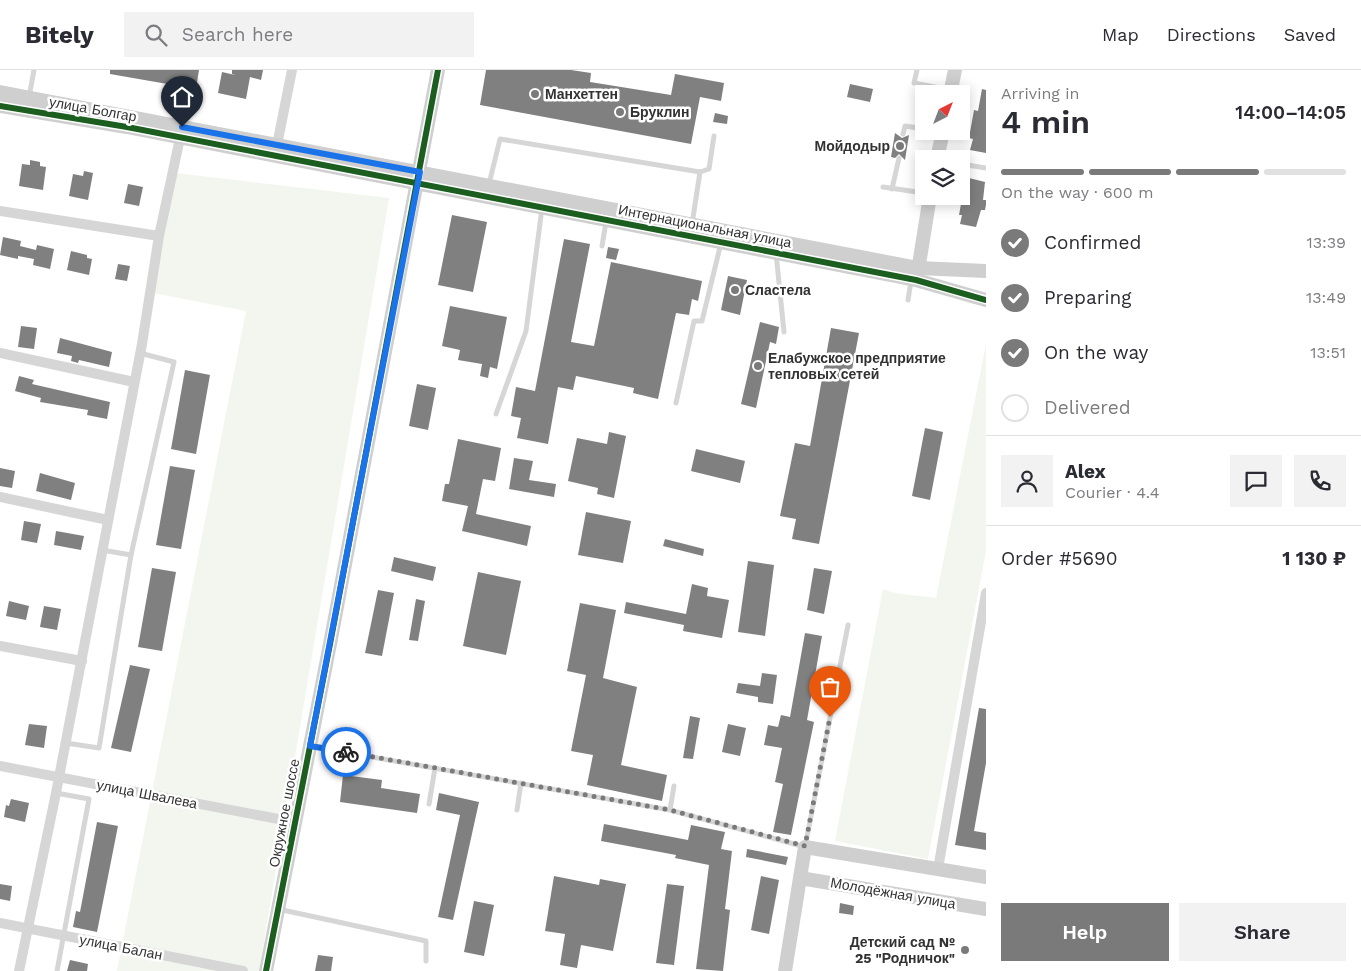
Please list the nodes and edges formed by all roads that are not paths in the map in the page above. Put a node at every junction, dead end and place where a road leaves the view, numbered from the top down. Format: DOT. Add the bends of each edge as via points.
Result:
graph roads {
  1 [pos="34,70"];
  2 [pos="292,70"];
  3 [pos="438,70"];
  4 [pos="918,70"];
  5 [pos="955,70"];
  6 [pos="922,85"];
  7 [pos="952,85"];
  8 [pos="0,92"];
  9 [pos="29,98"];
  10 [pos="0,106"];
  11 [pos="915,128"];
  12 [pos="903,134"];
  13 [pos="714,136"];
  14 [pos="180,138"];
  15 [pos="277,145"];
  16 [pos="898,158"];
  17 [pos="970,165"];
  18 [pos="986,168"];
  19 [pos="700,172"];
  20 [pos="419,178"];
  21 [pos="489,185"];
  22 [pos="883,187"];
  23 [pos="892,188"];
  24 [pos="915,192"];
  25 [pos="928,205"];
  26 [pos="542,208"];
  27 [pos="0,210"];
  28 [pos="606,220"];
  29 [pos="692,225"];
  30 [pos="159,236"];
  31 [pos="721,242"];
  32 [pos="602,246"];
  33 [pos="776,253"];
  34 [pos="985,268"];
  35 [pos="915,276"];
  36 [pos="908,300"];
  37 [pos="986,300"];
  38 [pos="784,332"];
  39 [pos="0,353"];
  40 [pos="140,353"];
  41 [pos="134,382"];
  42 [pos="676,403"];
  43 [pos="496,414"];
  44 [pos="0,497"];
  45 [pos="108,520"];
  46 [pos="102,550"];
  47 [pos="131,555"];
  48 [pos="986,593"];
  49 [pos="848,624"];
  50 [pos="0,646"];
  51 [pos="82,661"];
  52 [pos="66,743"];
  53 [pos="310,746"];
  54 [pos="0,766"];
  55 [pos="435,768"];
  56 [pos="60,777"];
  57 [pos="521,783"];
  58 [pos="674,786"];
  59 [pos="56,794"];
  60 [pos="430,804"];
  61 [pos="517,810"];
  62 [pos="670,810"];
  63 [pos="294,822"];
  64 [pos="805,846"];
  65 [pos="938,869"];
  66 [pos="986,877"];
  67 [pos="800,878"];
  68 [pos="278,909"];
  69 [pos="986,909"];
  70 [pos="0,923"];
  71 [pos="27,928"];
  72 [pos="64,936"];
  73 [pos="426,961"];
  74 [pos="19,971"];
  75 [pos="57,971"];
  76 [pos="243,971"];
  77 [pos="266,971"];
  78 [pos="785,971"];
  1 -- 9 [label="lane"];
  2 -- 15 [label="street"];
  3 -- 20 [label="street, Окружное шоссе"];
  4 -- 6 [label="lane" via="914,83"];
  5 -- 7 [label="street"];
  8 -- 9 [label="street, улица Болгар"];
  9 -- 15 [label="street, улица Болгар"];
  10 -- 14 [label="street, улица Болгар"];
  11 -- 12 [label="lane" via="905,126"];
  13 -- 19 [label="lane" via="709,169"];
  14 -- 20 [label="street, улица Болгар"];
  14 -- 30 [label="street"];
  15 -- 20 [label="street, улица Болгар"];
  16 -- 23 [label="lane"];
  17 -- 18 [label="lane"];
  19 -- 21 [label="lane" via="500,139"];
  19 -- 29 [label="lane"];
  20 -- 21 [label="street, Интернациональная улица"];
  20 -- 26 [label="street, Интернациональная улица"];
  20 -- 53 [label="street, Окружное шоссе"];
  21 -- 29 [label="street, Интернациональная улица"];
  22 -- 23 [label="lane"];
  23 -- 24 [label="lane"];
  25 -- 35 [label="street"];
  26 -- 28 [label="street, Интернациональная улица"];
  26 -- 43 [label="lane" via="526,331"];
  27 -- 30 [label="street"];
  28 -- 31 [label="street, Интернациональная улица"];
  28 -- 32 [label="lane"];
  29 -- 35 [label="street, Интернациональная улица"];
  30 -- 40 [label="street"];
  31 -- 33 [label="street, Интернациональная улица"];
  31 -- 42 [label="lane" via="702,321 694,321"];
  33 -- 35 [label="street, Интернациональная улица"];
  33 -- 38 [label="lane"];
  34 -- 35 [label="street, Интернациональная улица"];
  35 -- 36 [label="lane"];
  35 -- 37 [label="street, Интернациональная улица"];
  39 -- 41 [label="street"];
  40 -- 41 [label="street"];
  40 -- 47 [label="lane" via="174,362"];
  41 -- 45 [label="street"];
  44 -- 45 [label="street"];
  45 -- 46 [label="street"];
  46 -- 47 [label="lane"];
  46 -- 51 [label="street"];
  47 -- 52 [label="lane" via="99,748"];
  48 -- 65 [label="street"];
  49 -- 64 [label="lane"];
  50 -- 51 [label="street"];
  51 -- 52 [label="street"];
  52 -- 56 [label="street"];
  53 -- 55 [label="lane"];
  53 -- 63 [label="street, Окружное шоссе"];
  54 -- 56 [label="street, улица Швалева"];
  55 -- 57 [label="lane"];
  55 -- 60 [label="lane"];
  56 -- 59 [label="street"];
  56 -- 63 [label="street, улица Швалева"];
  57 -- 61 [label="lane"];
  57 -- 62 [label="lane"];
  58 -- 62 [label="lane"];
  59 -- 71 [label="street"];
  59 -- 72 [label="lane" via="90,800"];
  62 -- 64 [label="lane"];
  63 -- 68 [label="street, Окружное шоссе"];
  64 -- 65 [label="street"];
  64 -- 67 [label="street"];
  65 -- 66 [label="street"];
  67 -- 69 [label="street, Молодёжная улица"];
  67 -- 78 [label="street"];
  68 -- 73 [label="lane" via="426,940"];
  68 -- 77 [label="street, Окружное шоссе"];
  70 -- 71 [label="street, улица Балан"];
  71 -- 72 [label="street, улица Балан"];
  71 -- 74 [label="street"];
  72 -- 75 [label="lane"];
  72 -- 76 [label="street, улица Балан"];
}
